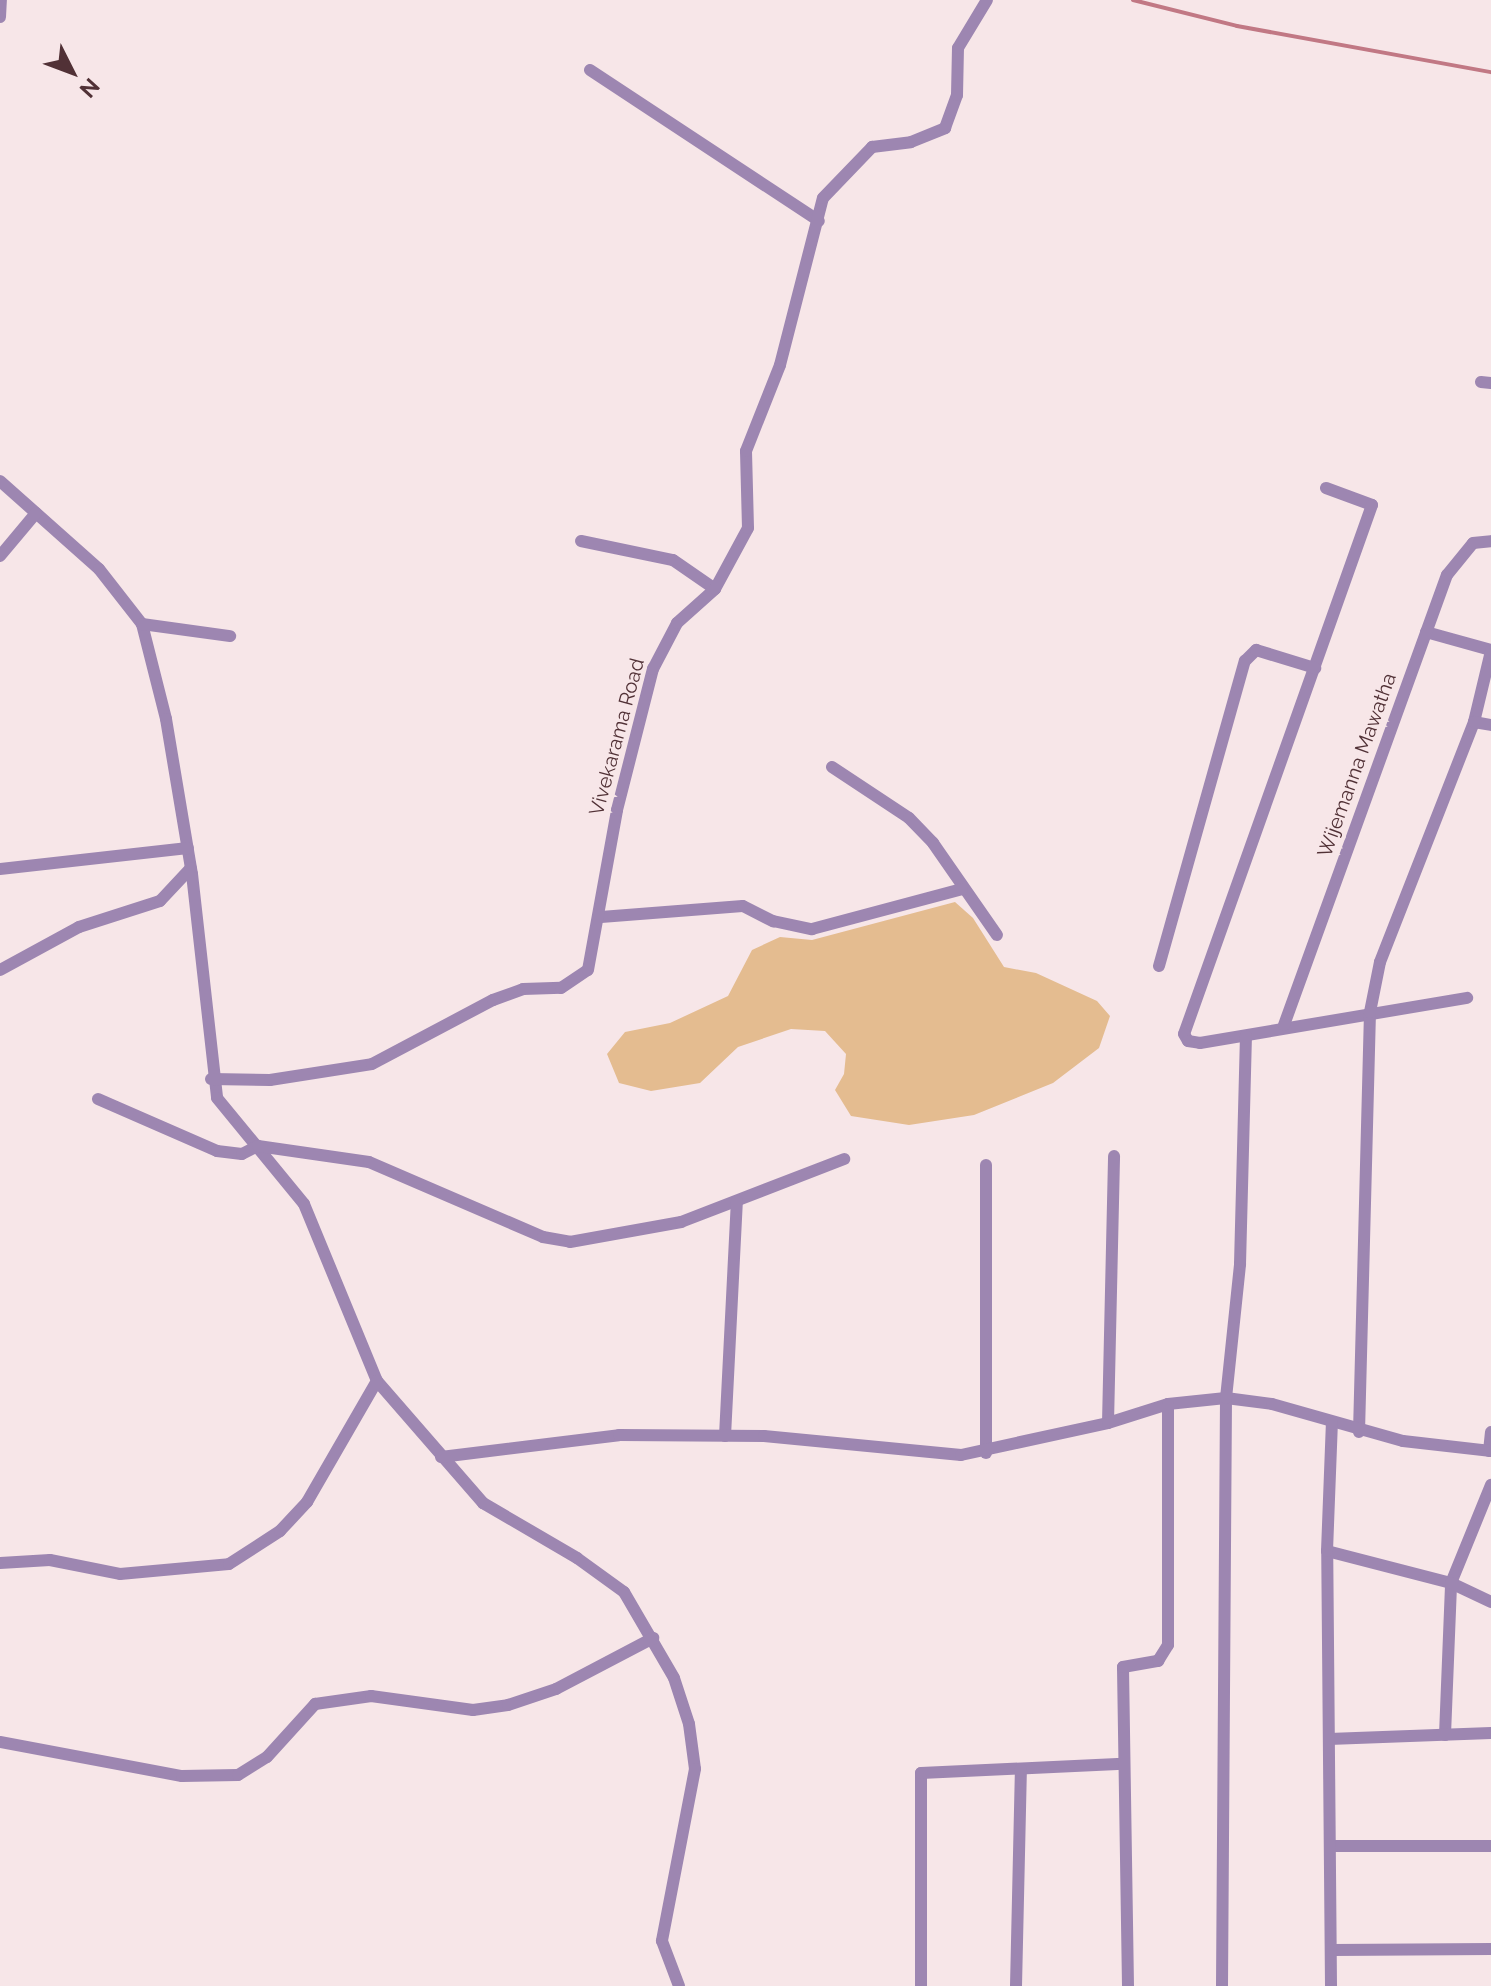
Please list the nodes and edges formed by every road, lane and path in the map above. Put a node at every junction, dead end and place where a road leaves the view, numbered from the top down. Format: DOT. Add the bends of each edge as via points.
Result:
graph roads {
  1 [pos="1,0"];
  2 [pos="987,0"];
  3 [pos="0,17"];
  4 [pos="590,70"];
  5 [pos="819,221"];
  6 [pos="0,481"];
  7 [pos="1326,488"];
  8 [pos="36,513"];
  9 [pos="581,541"];
  10 [pos="1491,541"];
  11 [pos="0,556"];
  12 [pos="715,589"];
  13 [pos="142,624"];
  14 [pos="1426,632"];
  15 [pos="230,636"];
  16 [pos="1491,651"];
  17 [pos="1315,668"];
  18 [pos="1474,722"];
  19 [pos="1491,725"];
  20 [pos="832,767"];
  21 [pos="188,848"];
  22 [pos="191,868"];
  23 [pos="0,869"];
  24 [pos="962,889"];
  25 [pos="601,917"];
  26 [pos="997,935"];
  27 [pos="1159,966"];
  28 [pos="0,970"];
  29 [pos="1467,998"];
  30 [pos="1370,1012"];
  31 [pos="1284,1025"];
  32 [pos="1246,1036"];
  33 [pos="211,1079"];
  34 [pos="98,1099"];
  35 [pos="258,1146"];
  36 [pos="1114,1156"];
  37 [pos="844,1159"];
  38 [pos="986,1165"];
  39 [pos="737,1201"];
  40 [pos="377,1381"];
  41 [pos="1226,1398"];
  42 [pos="1168,1404"];
  43 [pos="1108,1423"];
  44 [pos="1332,1423"];
  45 [pos="1359,1432"];
  46 [pos="1491,1432"];
  47 [pos="725,1436"];
  48 [pos="1490,1451"];
  49 [pos="986,1453"];
  50 [pos="441,1457"];
  51 [pos="1491,1485"];
  52 [pos="1327,1551"];
  53 [pos="0,1563"];
  54 [pos="1451,1583"];
  55 [pos="1491,1602"];
  56 [pos="653,1638"];
  57 [pos="1491,1733"];
  58 [pos="1445,1735"];
  59 [pos="1329,1739"];
  60 [pos="0,1742"];
  61 [pos="1123,1764"];
  62 [pos="1021,1769"];
  63 [pos="1330,1846"];
  64 [pos="1491,1846"];
  65 [pos="1491,1949"];
  66 [pos="1332,1950"];
  67 [pos="679,1986"];
  68 [pos="921,1986"];
  69 [pos="1016,1986"];
  70 [pos="1128,1986"];
  71 [pos="1222,1986"];
  72 [pos="1331,1986"];
  1 -- 3 [label="street"];
  2 -- 5 [label="street, Vivekarama Road" via="958,48 957,95 945,128 911,142 872,147 823,198"];
  4 -- 5 [label="street"];
  5 -- 12 [label="street, Vivekarama Road" via="780,365 746,451 748,528"];
  6 -- 8 [label="street"];
  7 -- 17 [label="street" via="1372,505"];
  8 -- 11 [label="street"];
  8 -- 13 [label="street" via="99,569"];
  9 -- 12 [label="street" via="673,560"];
  10 -- 14 [label="street, Wijemanna Mawatha" via="1473,543 1447,575"];
  12 -- 25 [label="street, Vivekarama Road" via="677,623 653,669 617,810"];
  13 -- 15 [label="street"];
  13 -- 21 [label="street" via="166,719"];
  14 -- 16 [label="street"];
  14 -- 31 [label="street, Wijemanna Mawatha"];
  16 -- 18 [label="street"];
  17 -- 27 [label="street" via="1256,650 1245,661"];
  17 -- 32 [label="street" via="1184,1034 1200,1043"];
  18 -- 19 [label="street"];
  18 -- 30 [label="street" via="1380,962"];
  20 -- 24 [label="street" via="909,818 933,843"];
  21 -- 22 [label="street"];
  21 -- 23 [label="street"];
  22 -- 28 [label="street" via="160,901 79,927"];
  22 -- 33 [label="street"];
  24 -- 25 [label="street" via="812,929 773,921 743,906"];
  24 -- 26 [label="street"];
  25 -- 33 [label="street, Vivekarama Road" via="588,970 561,988 523,989 493,1000 372,1064 270,1080"];
  29 -- 30 [label="street"];
  30 -- 31 [label="street"];
  30 -- 45 [label="street"];
  31 -- 32 [label="street"];
  32 -- 41 [label="street" via="1240,1264"];
  33 -- 35 [label="street" via="217,1098"];
  34 -- 35 [label="street" via="217,1151 242,1154"];
  35 -- 39 [label="street" via="369,1162 543,1237 570,1242 681,1222"];
  35 -- 40 [label="street" via="304,1204"];
  36 -- 43 [label="street"];
  37 -- 39 [label="street"];
  38 -- 49 [label="street"];
  39 -- 47 [label="street"];
  40 -- 50 [label="street"];
  40 -- 53 [label="street" via="307,1502 280,1531 229,1564 120,1574 50,1560"];
  41 -- 42 [label="street"];
  41 -- 44 [label="street" via="1272,1404"];
  41 -- 71 [label="street"];
  42 -- 43 [label="street"];
  42 -- 61 [label="street" via="1168,1645 1158,1661 1123,1667"];
  43 -- 49 [label="street"];
  44 -- 45 [label="street"];
  44 -- 52 [label="street"];
  45 -- 48 [label="street"];
  46 -- 48 [label="street"];
  47 -- 49 [label="street"];
  47 -- 50 [label="street" via="619,1435"];
  50 -- 56 [label="street" via="483,1503 624,1592"];
  51 -- 54 [label="street"];
  52 -- 54 [label="street"];
  52 -- 59 [label="street"];
  54 -- 55 [label="street"];
  54 -- 58 [label="street"];
  56 -- 60 [label="street" via="556,1689 508,1705 473,1710 371,1696 315,1704 267,1757 238,1775 182,1776"];
  56 -- 67 [label="street" via="689,1724 695,1769 662,1941"];
  57 -- 58 [label="street"];
  58 -- 59 [label="street"];
  59 -- 63 [label="street"];
  61 -- 62 [label="street"];
  61 -- 70 [label="street"];
  62 -- 68 [label="street" via="921,1773"];
  62 -- 69 [label="street"];
  63 -- 64 [label="street"];
  63 -- 66 [label="street"];
  65 -- 66 [label="street"];
  66 -- 72 [label="street"];
}
